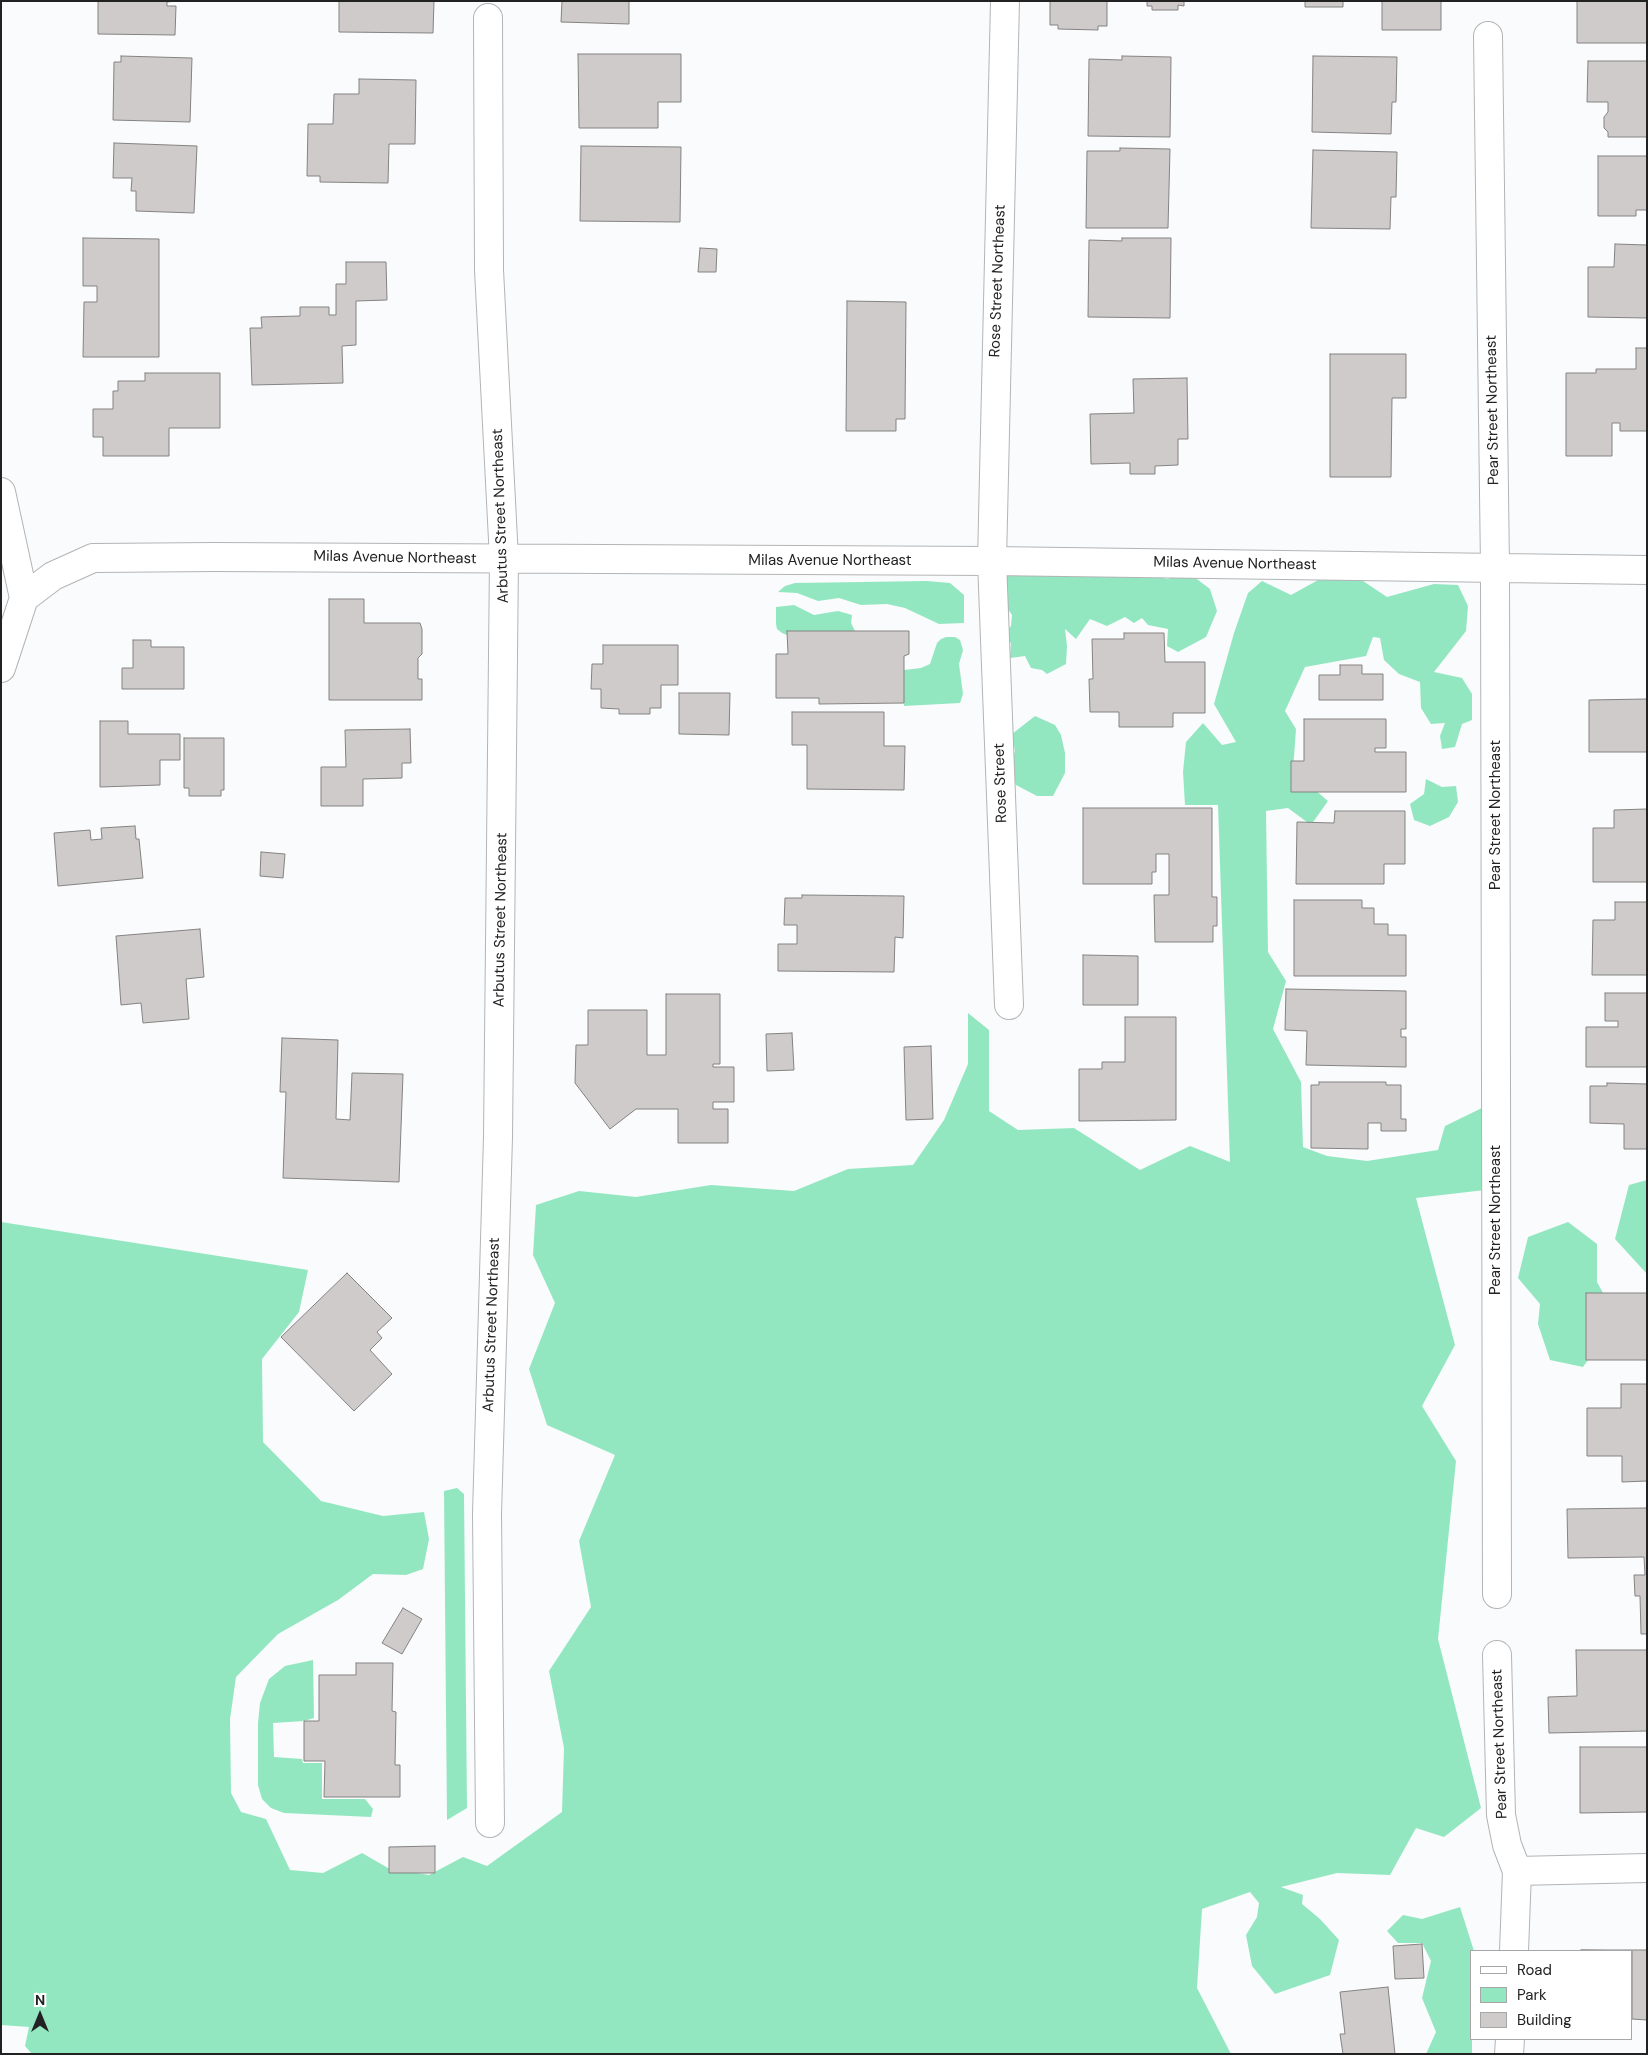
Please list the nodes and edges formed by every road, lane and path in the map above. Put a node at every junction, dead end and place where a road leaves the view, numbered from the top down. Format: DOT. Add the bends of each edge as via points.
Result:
graph roads {
  1 [pos="1005,1"];
  2 [pos="488,18"];
  3 [pos="1488,36"];
  4 [pos="1,492"];
  5 [pos="504,559"];
  6 [pos="992,561"];
  7 [pos="1495,568"];
  8 [pos="1647,570"];
  9 [pos="24,598"];
  10 [pos="1,668"];
  11 [pos="1009,1005"];
  12 [pos="1496,1594"];
  13 [pos="1497,1655"];
  14 [pos="490,1823"];
  15 [pos="1647,1868"];
  16 [pos="1518,1871"];
  17 [pos="1514,1950"];
  18 [pos="1510,2040"];
  19 [pos="1509,2054"];
  1 -- 6 [label="street, Rose Street Northeast"];
  2 -- 5 [label="street, Arbutus Street Northeast" via="489,270"];
  3 -- 7 [label="street, Pear Street Northeast"];
  4 -- 9 [label="street"];
  5 -- 6 [label="street, Milas Avenue Northeast"];
  5 -- 9 [label="street, Milas Avenue Northeast" via="94,558 53,576"];
  5 -- 14 [label="street, Arbutus Street Northeast" via="498,1137 487,1514"];
  6 -- 7 [label="street, Milas Avenue Northeast"];
  6 -- 11 [label="street, Rose Street"];
  7 -- 8 [label="street, Milas Avenue Northeast"];
  7 -- 12 [label="street, Pear Street Northeast"];
  9 -- 10 [label="street"];
  13 -- 16 [label="street, Pear Street Northeast" via="1501,1815 1506,1845"];
  15 -- 16 [label="street"];
  16 -- 17 [label="street, Pear Street Northeast"];
  18 -- 19 [label="street"];
}
